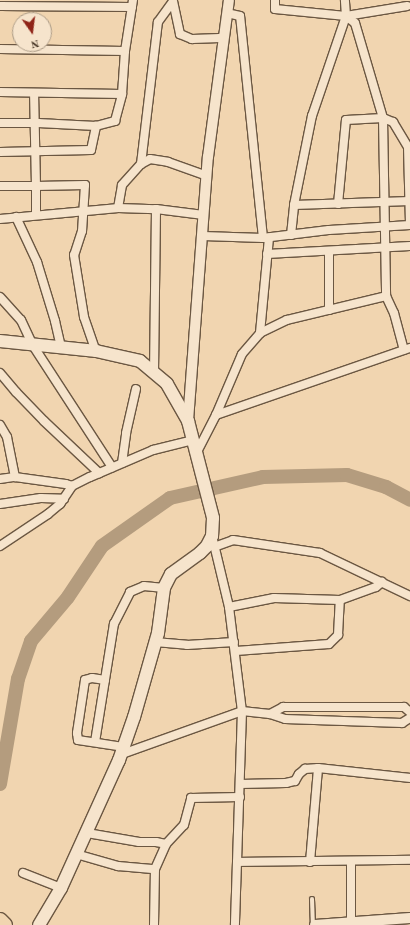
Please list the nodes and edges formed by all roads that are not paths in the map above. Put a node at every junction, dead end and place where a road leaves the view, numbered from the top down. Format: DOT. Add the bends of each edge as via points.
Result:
graph roads {
  1 [pos="229,0"];
  2 [pos="275,0"];
  3 [pos="345,0"];
  4 [pos="172,2"];
  5 [pos="93,3"];
  6 [pos="132,3"];
  7 [pos="407,5"];
  8 [pos="0,6"];
  9 [pos="227,13"];
  10 [pos="346,16"];
  11 [pos="224,40"];
  12 [pos="0,49"];
  13 [pos="125,51"];
  14 [pos="0,92"];
  15 [pos="34,93"];
  16 [pos="122,94"];
  17 [pos="383,118"];
  18 [pos="0,123"];
  19 [pos="35,123"];
  20 [pos="96,126"];
  21 [pos="36,150"];
  22 [pos="0,152"];
  23 [pos="141,164"];
  24 [pos="207,176"];
  25 [pos="0,186"];
  26 [pos="36,186"];
  27 [pos="383,201"];
  28 [pos="409,201"];
  29 [pos="338,204"];
  30 [pos="294,205"];
  31 [pos="118,208"];
  32 [pos="156,209"];
  33 [pos="84,212"];
  34 [pos="36,215"];
  35 [pos="204,215"];
  36 [pos="16,217"];
  37 [pos="0,218"];
  38 [pos="410,225"];
  39 [pos="384,226"];
  40 [pos="291,235"];
  41 [pos="203,236"];
  42 [pos="266,238"];
  43 [pos="410,246"];
  44 [pos="384,248"];
  45 [pos="329,251"];
  46 [pos="267,254"];
  47 [pos="386,296"];
  48 [pos="0,297"];
  49 [pos="329,310"];
  50 [pos="260,333"];
  51 [pos="0,341"];
  52 [pos="32,344"];
  53 [pos="61,347"];
  54 [pos="407,349"];
  55 [pos="96,351"];
  56 [pos="0,372"];
  57 [pos="154,373"];
  58 [pos="136,389"];
  59 [pos="216,415"];
  60 [pos="188,421"];
  61 [pos="1,430"];
  62 [pos="193,440"];
  63 [pos="197,452"];
  64 [pos="122,463"];
  65 [pos="112,467"];
  66 [pos="99,473"];
  67 [pos="15,478"];
  68 [pos="0,479"];
  69 [pos="72,486"];
  70 [pos="64,499"];
  71 [pos="0,504"];
  72 [pos="213,542"];
  73 [pos="0,546"];
  74 [pos="382,582"];
  75 [pos="164,588"];
  76 [pos="410,596"];
  77 [pos="340,600"];
  78 [pos="229,607"];
  79 [pos="155,642"];
  80 [pos="234,642"];
  81 [pos="236,651"];
  82 [pos="105,680"];
  83 [pos="242,711"];
  84 [pos="410,712"];
  85 [pos="270,714"];
  86 [pos="410,718"];
  87 [pos="96,742"];
  88 [pos="123,750"];
  89 [pos="318,768"];
  90 [pos="410,778"];
  91 [pos="240,784"];
  92 [pos="240,797"];
  93 [pos="87,833"];
  94 [pos="166,844"];
  95 [pos="76,854"];
  96 [pos="410,860"];
  97 [pos="351,861"];
  98 [pos="237,862"];
  99 [pos="310,862"];
  100 [pos="154,869"];
  101 [pos="22,874"];
  102 [pos="61,888"];
  103 [pos="312,900"];
  104 [pos="410,918"];
  105 [pos="0,920"];
  106 [pos="351,922"];
  107 [pos="390,922"];
  108 [pos="5,925"];
  109 [pos="39,925"];
  110 [pos="154,925"];
  111 [pos="235,925"];
  112 [pos="314,925"];
  1 -- 9 [label="street"];
  2 -- 10 [label="street" via="275,9"];
  3 -- 10 [label="street"];
  4 -- 11 [label="street" via="180,34 192,38"];
  4 -- 23 [label="street" via="158,22"];
  5 -- 6 [label="street"];
  5 -- 8 [label="street"];
  6 -- 13 [label="street"];
  7 -- 10 [label="street"];
  9 -- 11 [label="street"];
  9 -- 42 [label="street" via="240,16"];
  10 -- 17 [label="street" via="355,23"];
  10 -- 30 [label="street" via="312,116"];
  11 -- 24 [label="street"];
  12 -- 13 [label="street"];
  13 -- 16 [label="street"];
  14 -- 15 [label="street"];
  15 -- 16 [label="street"];
  15 -- 19 [label="street"];
  16 -- 20 [label="street" via="115,121"];
  17 -- 27 [label="street"];
  17 -- 28 [label="street" via="393,122 408,147"];
  17 -- 29 [label="street" via="346,120"];
  18 -- 19 [label="street"];
  19 -- 20 [label="street"];
  19 -- 21 [label="street"];
  20 -- 21 [label="street" via="91,150"];
  21 -- 22 [label="street"];
  21 -- 26 [label="street"];
  23 -- 24 [label="street" via="150,159 161,160"];
  23 -- 31 [label="street" via="122,185"];
  24 -- 35 [label="street"];
  25 -- 26 [label="street"];
  26 -- 33 [label="street" via="85,185"];
  26 -- 34 [label="street"];
  27 -- 28 [label="street"];
  27 -- 29 [label="street"];
  27 -- 39 [label="street"];
  28 -- 38 [label="street"];
  29 -- 30 [label="street"];
  30 -- 40 [label="street"];
  31 -- 32 [label="street"];
  31 -- 33 [label="street"];
  32 -- 35 [label="street"];
  32 -- 57 [label="street"];
  33 -- 34 [label="street"];
  33 -- 55 [label="street" via="82,231 74,255 84,317"];
  34 -- 36 [label="street"];
  35 -- 41 [label="street"];
  36 -- 37 [label="street"];
  36 -- 53 [label="street" via="37,262"];
  38 -- 39 [label="street"];
  39 -- 40 [label="street"];
  39 -- 44 [label="street"];
  40 -- 42 [label="street"];
  41 -- 42 [label="street"];
  41 -- 60 [label="street"];
  42 -- 46 [label="street"];
  43 -- 44 [label="street"];
  44 -- 45 [label="street"];
  44 -- 47 [label="street"];
  45 -- 46 [label="street"];
  45 -- 49 [label="street"];
  46 -- 50 [label="street"];
  47 -- 49 [label="street"];
  47 -- 54 [label="street"];
  48 -- 52 [label="street" via="21,320"];
  49 -- 50 [label="street" via="287,320"];
  50 -- 59 [label="street" via="242,354"];
  51 -- 52 [label="main road"];
  52 -- 53 [label="main road"];
  52 -- 65 [label="street"];
  53 -- 55 [label="main road"];
  54 -- 59 [label="street"];
  55 -- 57 [label="main road" via="140,361"];
  56 -- 66 [label="street" via="16,392"];
  57 -- 60 [label="main road" via="167,384"];
  58 -- 64 [label="street"];
  59 -- 63 [label="street"];
  60 -- 62 [label="main road"];
  61 -- 67 [label="street" via="7,437"];
  62 -- 63 [label="main road"];
  62 -- 64 [label="street" via="153,450"];
  63 -- 72 [label="main road" via="212,513"];
  64 -- 65 [label="street"];
  65 -- 66 [label="street"];
  66 -- 69 [label="street"];
  67 -- 68 [label="street"];
  67 -- 69 [label="street"];
  69 -- 70 [label="street"];
  70 -- 71 [label="street" via="41,498"];
  70 -- 73 [label="street" via="48,514"];
  72 -- 74 [label="street" via="233,540 320,553"];
  72 -- 75 [label="main road" via="171,574"];
  72 -- 78 [label="street"];
  74 -- 76 [label="street"];
  74 -- 77 [label="street" via="364,592"];
  75 -- 79 [label="main road"];
  75 -- 82 [label="street" via="144,586 130,592 114,624"];
  77 -- 78 [label="street" via="274,598"];
  77 -- 81 [label="street" via="338,635 328,644"];
  78 -- 80 [label="street"];
  79 -- 80 [label="street" via="187,646"];
  79 -- 88 [label="main road"];
  80 -- 81 [label="street"];
  81 -- 83 [label="street"];
  82 -- 87 [label="street"];
  82 -- 87 [label="street" via="85,680 77,733 78,740"];
  83 -- 85 [label="street"];
  83 -- 88 [label="street"];
  83 -- 91 [label="street"];
  84 -- 85 [label="street" via="404,707 283,706"];
  85 -- 86 [label="street" via="285,719 402,724"];
  87 -- 88 [label="street"];
  88 -- 93 [label="main road"];
  89 -- 90 [label="street"];
  89 -- 91 [label="street" via="306,770 294,781 286,783"];
  89 -- 99 [label="street"];
  91 -- 92 [label="street"];
  92 -- 94 [label="street" via="191,798 184,825"];
  92 -- 98 [label="street"];
  93 -- 94 [label="street"];
  93 -- 95 [label="main road"];
  94 -- 100 [label="street"];
  95 -- 100 [label="street" via="118,866"];
  95 -- 102 [label="main road"];
  96 -- 97 [label="street"];
  97 -- 99 [label="street"];
  97 -- 106 [label="street"];
  98 -- 99 [label="street"];
  98 -- 111 [label="street"];
  100 -- 110 [label="street"];
  101 -- 102 [label="street"];
  102 -- 109 [label="main road"];
  103 -- 112 [label="lane"];
  104 -- 107 [label="street"];
  105 -- 108 [label="highway"];
  106 -- 107 [label="street"];
  106 -- 112 [label="street"];
}
